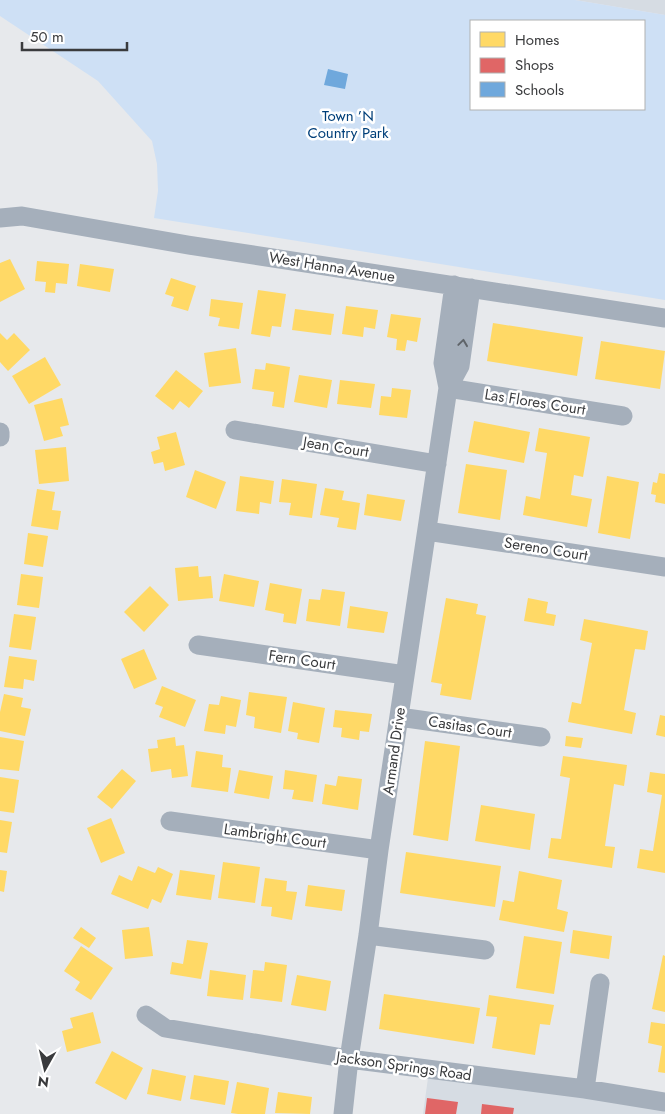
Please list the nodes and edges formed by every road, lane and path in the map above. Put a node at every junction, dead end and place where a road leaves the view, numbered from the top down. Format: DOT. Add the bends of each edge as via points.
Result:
graph roads {
  1 [pos="0,218"];
  2 [pos="462,286"];
  3 [pos="665,318"];
  4 [pos="448,388"];
  5 [pos="623,416"];
  6 [pos="235,430"];
  7 [pos="0,432"];
  8 [pos="0,437"];
  9 [pos="437,464"];
  10 [pos="426,531"];
  11 [pos="665,567"];
  12 [pos="198,646"];
  13 [pos="405,675"];
  14 [pos="399,717"];
  15 [pos="541,737"];
  16 [pos="170,821"];
  17 [pos="380,850"];
  18 [pos="368,935"];
  19 [pos="485,950"];
  20 [pos="600,983"];
  21 [pos="146,1015"];
  22 [pos="349,1059"];
  23 [pos="585,1089"];
  24 [pos="665,1102"];
  25 [pos="343,1114"];
  1 -- 2 [label="street, West Hanna Avenue" via="22,216 188,245"];
  2 -- 3 [label="street, West Hanna Avenue"];
  2 -- 4 [label="street, Armand Drive" via="443,363"];
  4 -- 5 [label="street, Las Flores Court"];
  4 -- 9 [label="street, Armand Drive"];
  6 -- 9 [label="street, Jean Court"];
  7 -- 8 [label="street"];
  9 -- 10 [label="street, Armand Drive"];
  10 -- 11 [label="street, Sereno Court"];
  10 -- 13 [label="street, Armand Drive"];
  12 -- 13 [label="street, Fern Court"];
  13 -- 14 [label="street, Armand Drive"];
  14 -- 15 [label="street, Casitas Court"];
  14 -- 17 [label="street, Armand Drive"];
  16 -- 17 [label="street, Lambright Court"];
  17 -- 18 [label="street, Armand Drive"];
  18 -- 19 [label="street"];
  18 -- 22 [label="street, Armand Drive"];
  20 -- 23 [label="street"];
  21 -- 22 [label="street, Jackson Springs Road" via="165,1028"];
  22 -- 23 [label="street, Jackson Springs Road"];
  22 -- 25 [label="street, Armand Drive"];
  23 -- 24 [label="street, Jackson Springs Road"];
}
